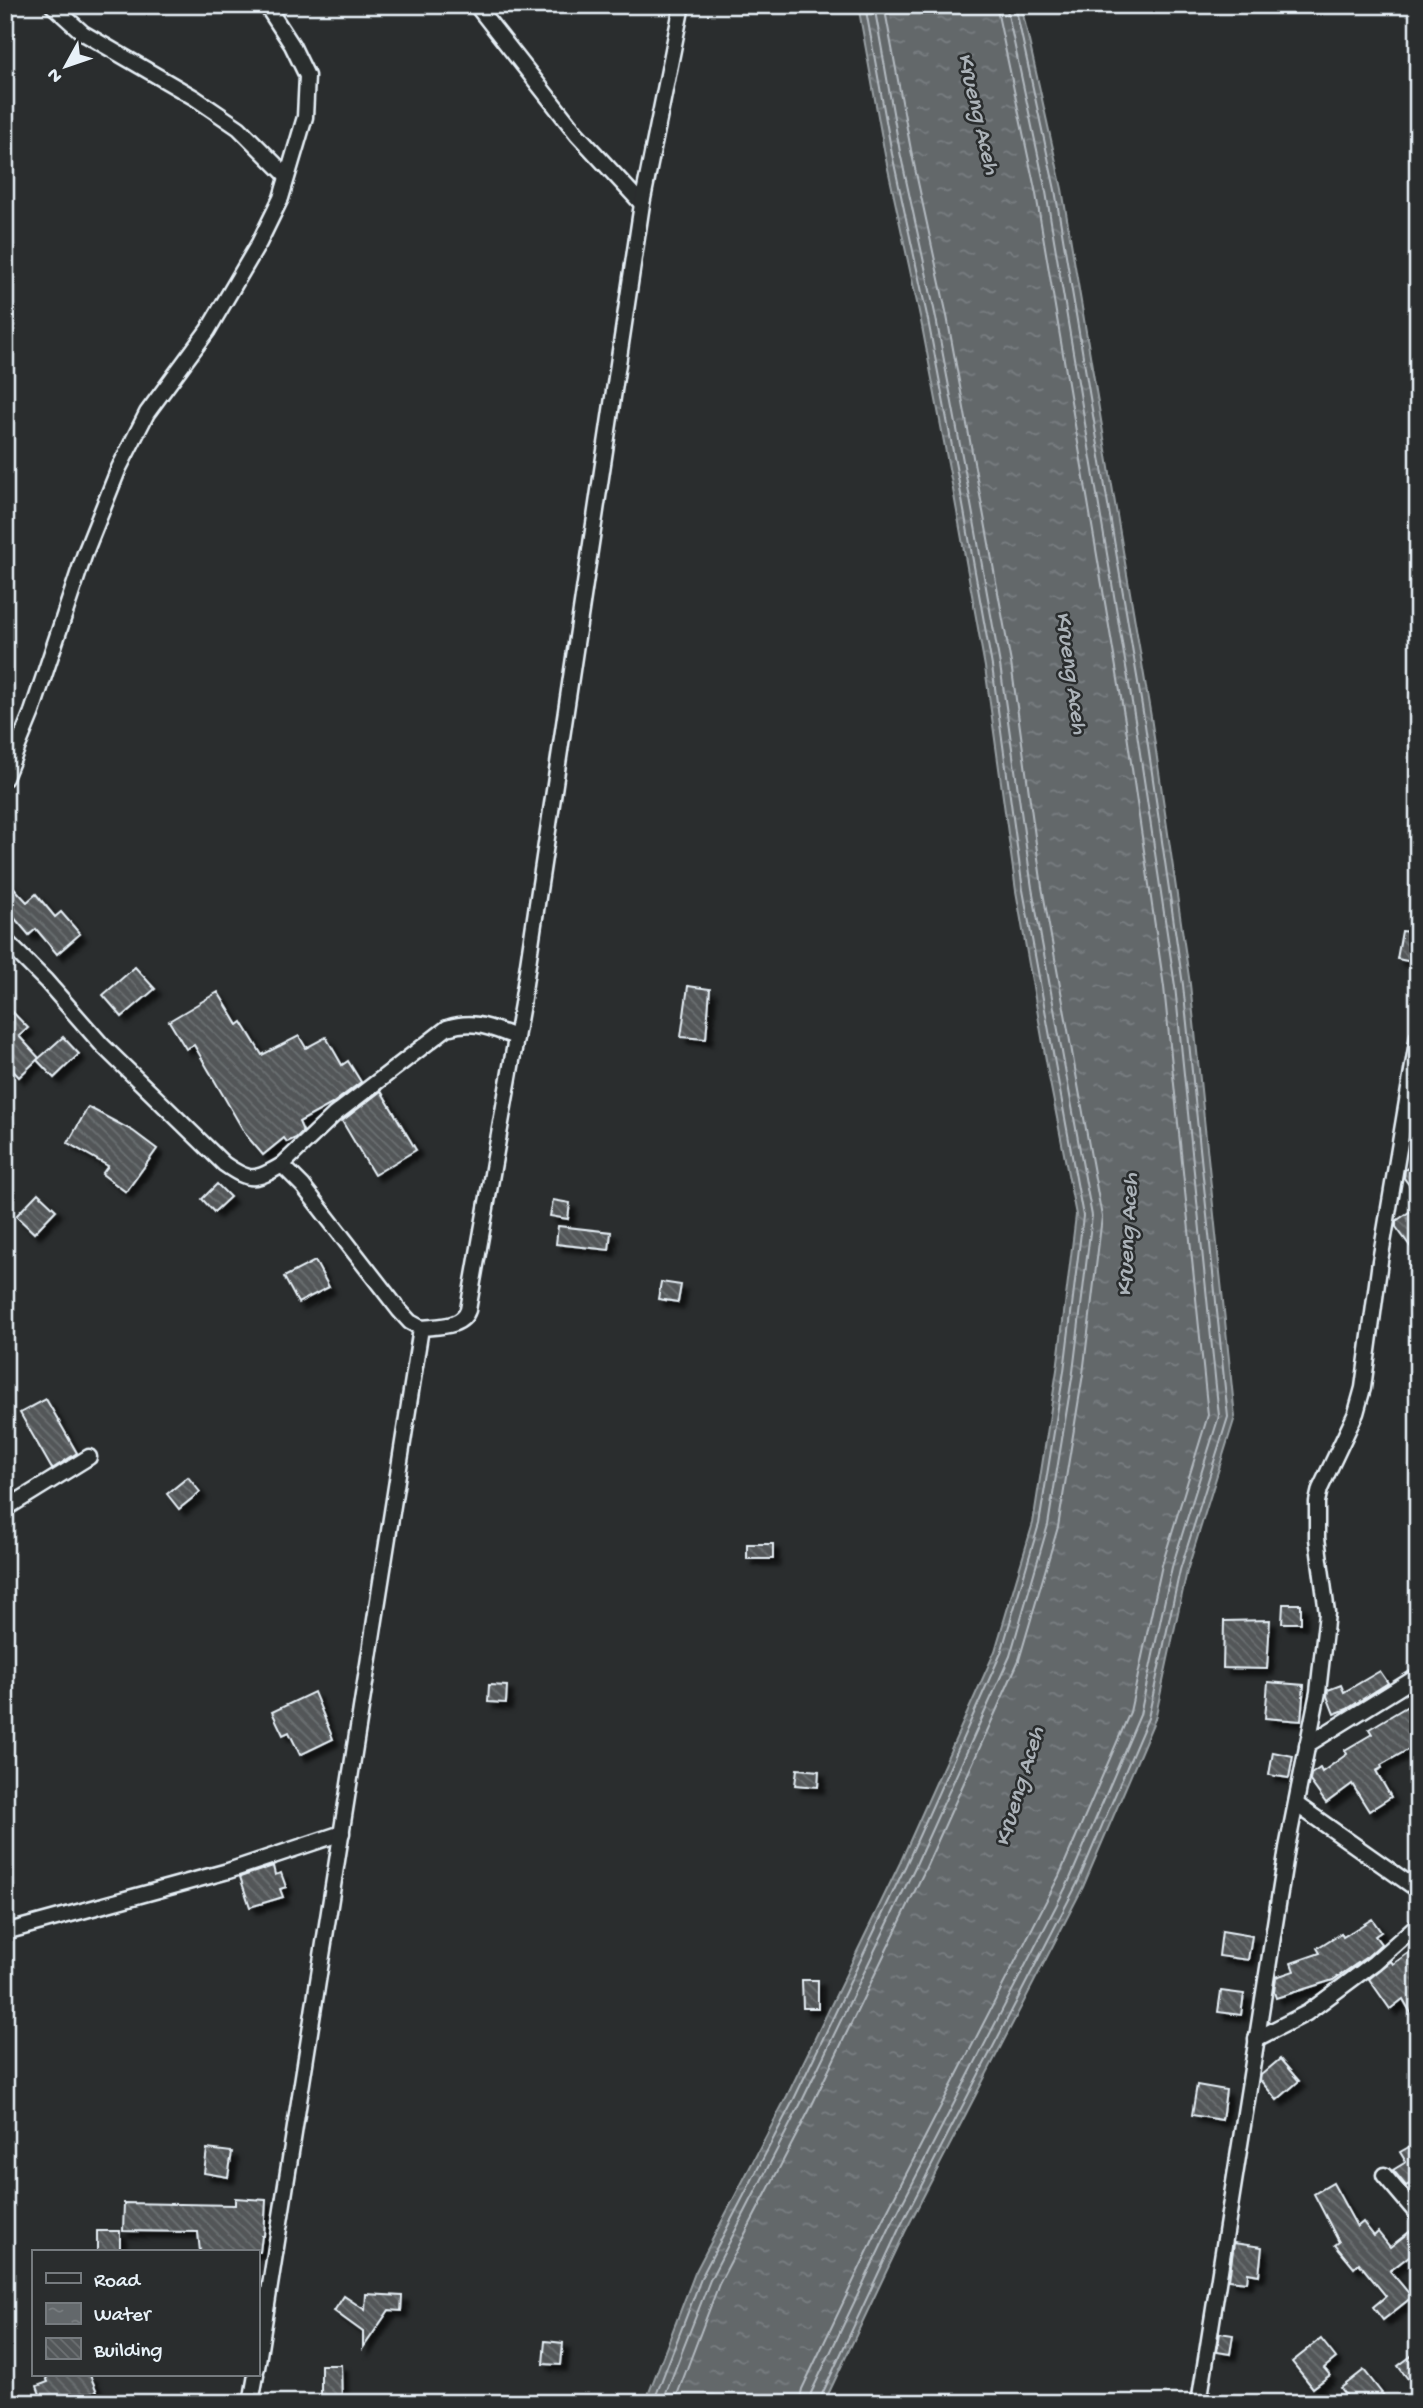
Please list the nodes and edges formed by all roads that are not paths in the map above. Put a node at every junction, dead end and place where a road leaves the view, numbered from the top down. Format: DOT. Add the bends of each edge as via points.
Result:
graph roads {
  1 [pos="52,5"];
  2 [pos="266,5"];
  3 [pos="476,5"];
  4 [pos="682,5"];
  5 [pos="287,176"];
  6 [pos="642,204"];
  7 [pos="5,778"];
  8 [pos="5,940"];
  9 [pos="1418,1036"];
  10 [pos="516,1037"];
  11 [pos="282,1165"];
  12 [pos="421,1328"];
  13 [pos="89,1457"];
  14 [pos="5,1508"];
  15 [pos="1418,1676"];
  16 [pos="1307,1745"];
  17 [pos="1296,1804"];
  18 [pos="342,1833"];
  19 [pos="1418,1890"];
  20 [pos="1418,1924"];
  21 [pos="5,1932"];
  22 [pos="1256,2039"];
  23 [pos="1384,2175"];
  24 [pos="1418,2215"];
  25 [pos="259,2355"];
  26 [pos="256,2376"];
  27 [pos="251,2403"];
  28 [pos="1199,2403"];
  1 -- 5 [label="street" via="83,33 195,97 239,128"];
  2 -- 5 [label="street" via="307,76 305,117"];
  3 -- 6 [label="street" via="577,134"];
  4 -- 6 [label="street"];
  5 -- 7 [label="street" via="259,243 208,330 147,413 119,468"];
  6 -- 10 [label="street"];
  8 -- 11 [label="street" via="102,1045 224,1164 252,1179"];
  9 -- 16 [label="street" via="1363,1388 1317,1502 1327,1613"];
  10 -- 11 [label="street" via="476,1023 447,1028 334,1115"];
  10 -- 12 [label="street" via="468,1310 460,1322"];
  11 -- 12 [label="street" via="399,1310"];
  12 -- 18 [label="street"];
  13 -- 14 [label="street"];
  15 -- 16 [label="street"];
  16 -- 17 [label="street"];
  17 -- 19 [label="street"];
  17 -- 22 [label="street"];
  18 -- 21 [label="street" via="228,1871"];
  18 -- 25 [label="street"];
  20 -- 22 [label="street" via="1307,2013"];
  22 -- 28 [label="street"];
  23 -- 24 [label="street"];
  26 -- 27 [label="street"];
}
